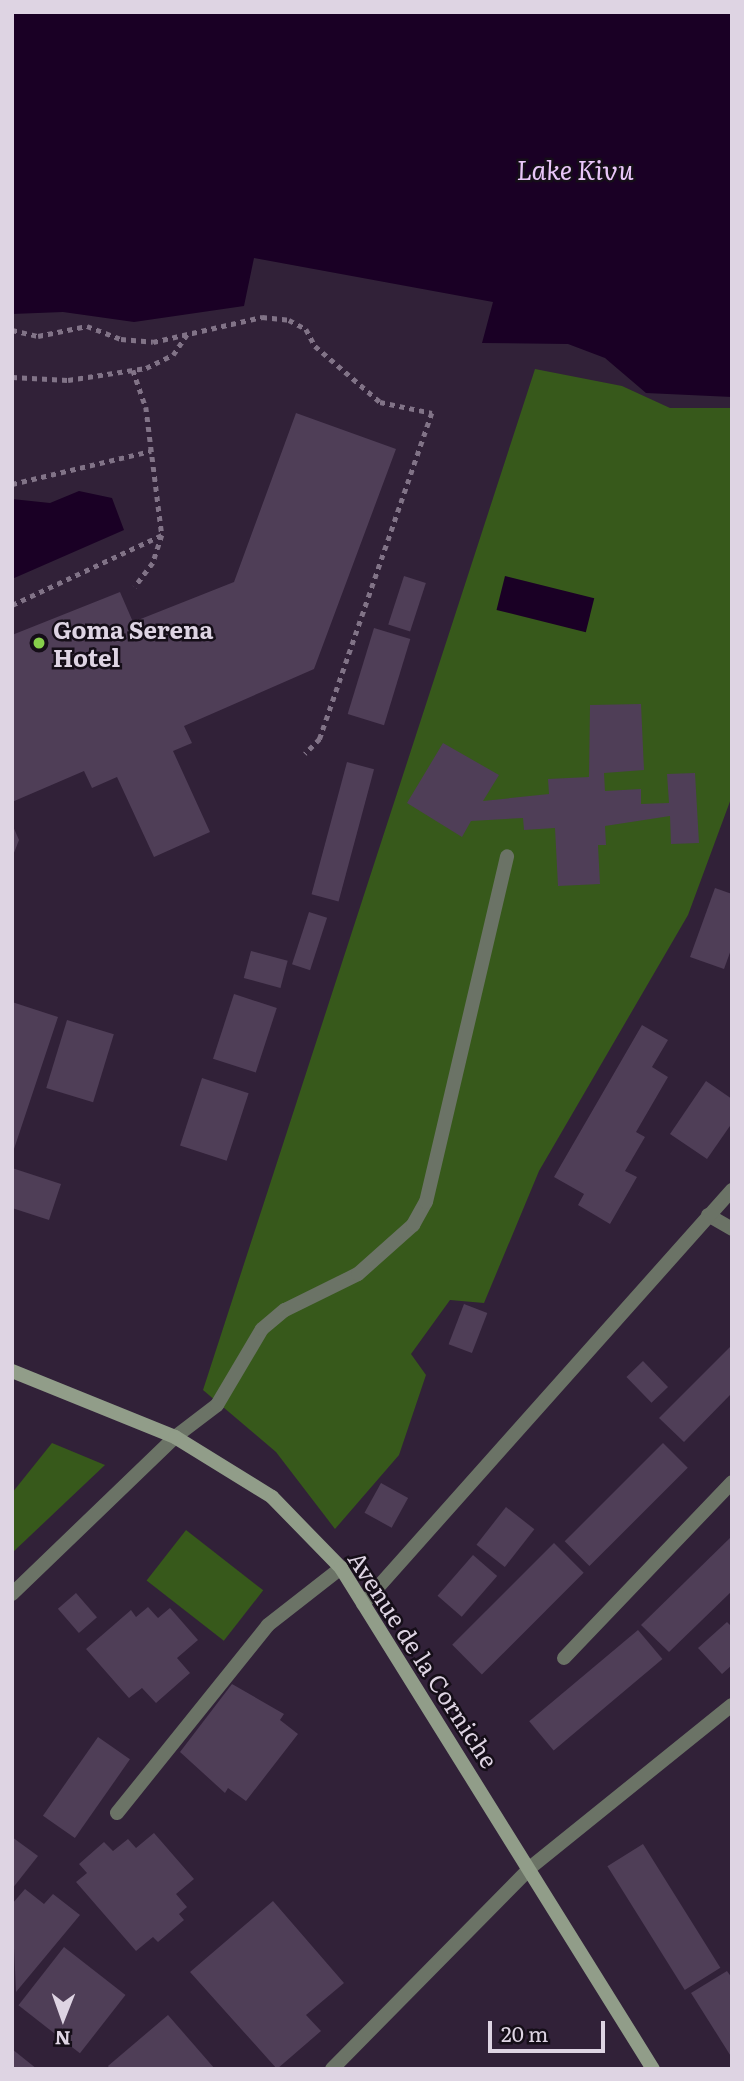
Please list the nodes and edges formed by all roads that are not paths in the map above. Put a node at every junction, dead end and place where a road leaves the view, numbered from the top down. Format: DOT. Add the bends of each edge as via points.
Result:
graph roads {
  1 [pos="506,856"];
  2 [pos="732,1190"];
  3 [pos="708,1215"];
  4 [pos="732,1229"];
  5 [pos="12,1371"];
  6 [pos="175,1437"];
  7 [pos="732,1482"];
  8 [pos="341,1568"];
  9 [pos="12,1594"];
  10 [pos="363,1604"];
  11 [pos="564,1658"];
  12 [pos="732,1705"];
  13 [pos="117,1813"];
  14 [pos="531,1867"];
  15 [pos="332,2069"];
  16 [pos="653,2069"];
  1 -- 6 [label="street" via="426,1202 413,1225 358,1274 285,1310 262,1329 217,1405"];
  2 -- 3 [label="street"];
  3 -- 4 [label="street"];
  3 -- 10 [label="street"];
  5 -- 6 [label="street, Avenue de la Corniche"];
  6 -- 8 [label="street, Avenue de la Corniche" via="272,1497"];
  6 -- 9 [label="street"];
  7 -- 11 [label="street"];
  8 -- 10 [label="street, Avenue de la Corniche"];
  8 -- 13 [label="street" via="268,1625"];
  10 -- 14 [label="street, Avenue de la Corniche"];
  12 -- 14 [label="street"];
  14 -- 15 [label="street"];
  14 -- 16 [label="street, Avenue de la Corniche"];
}
